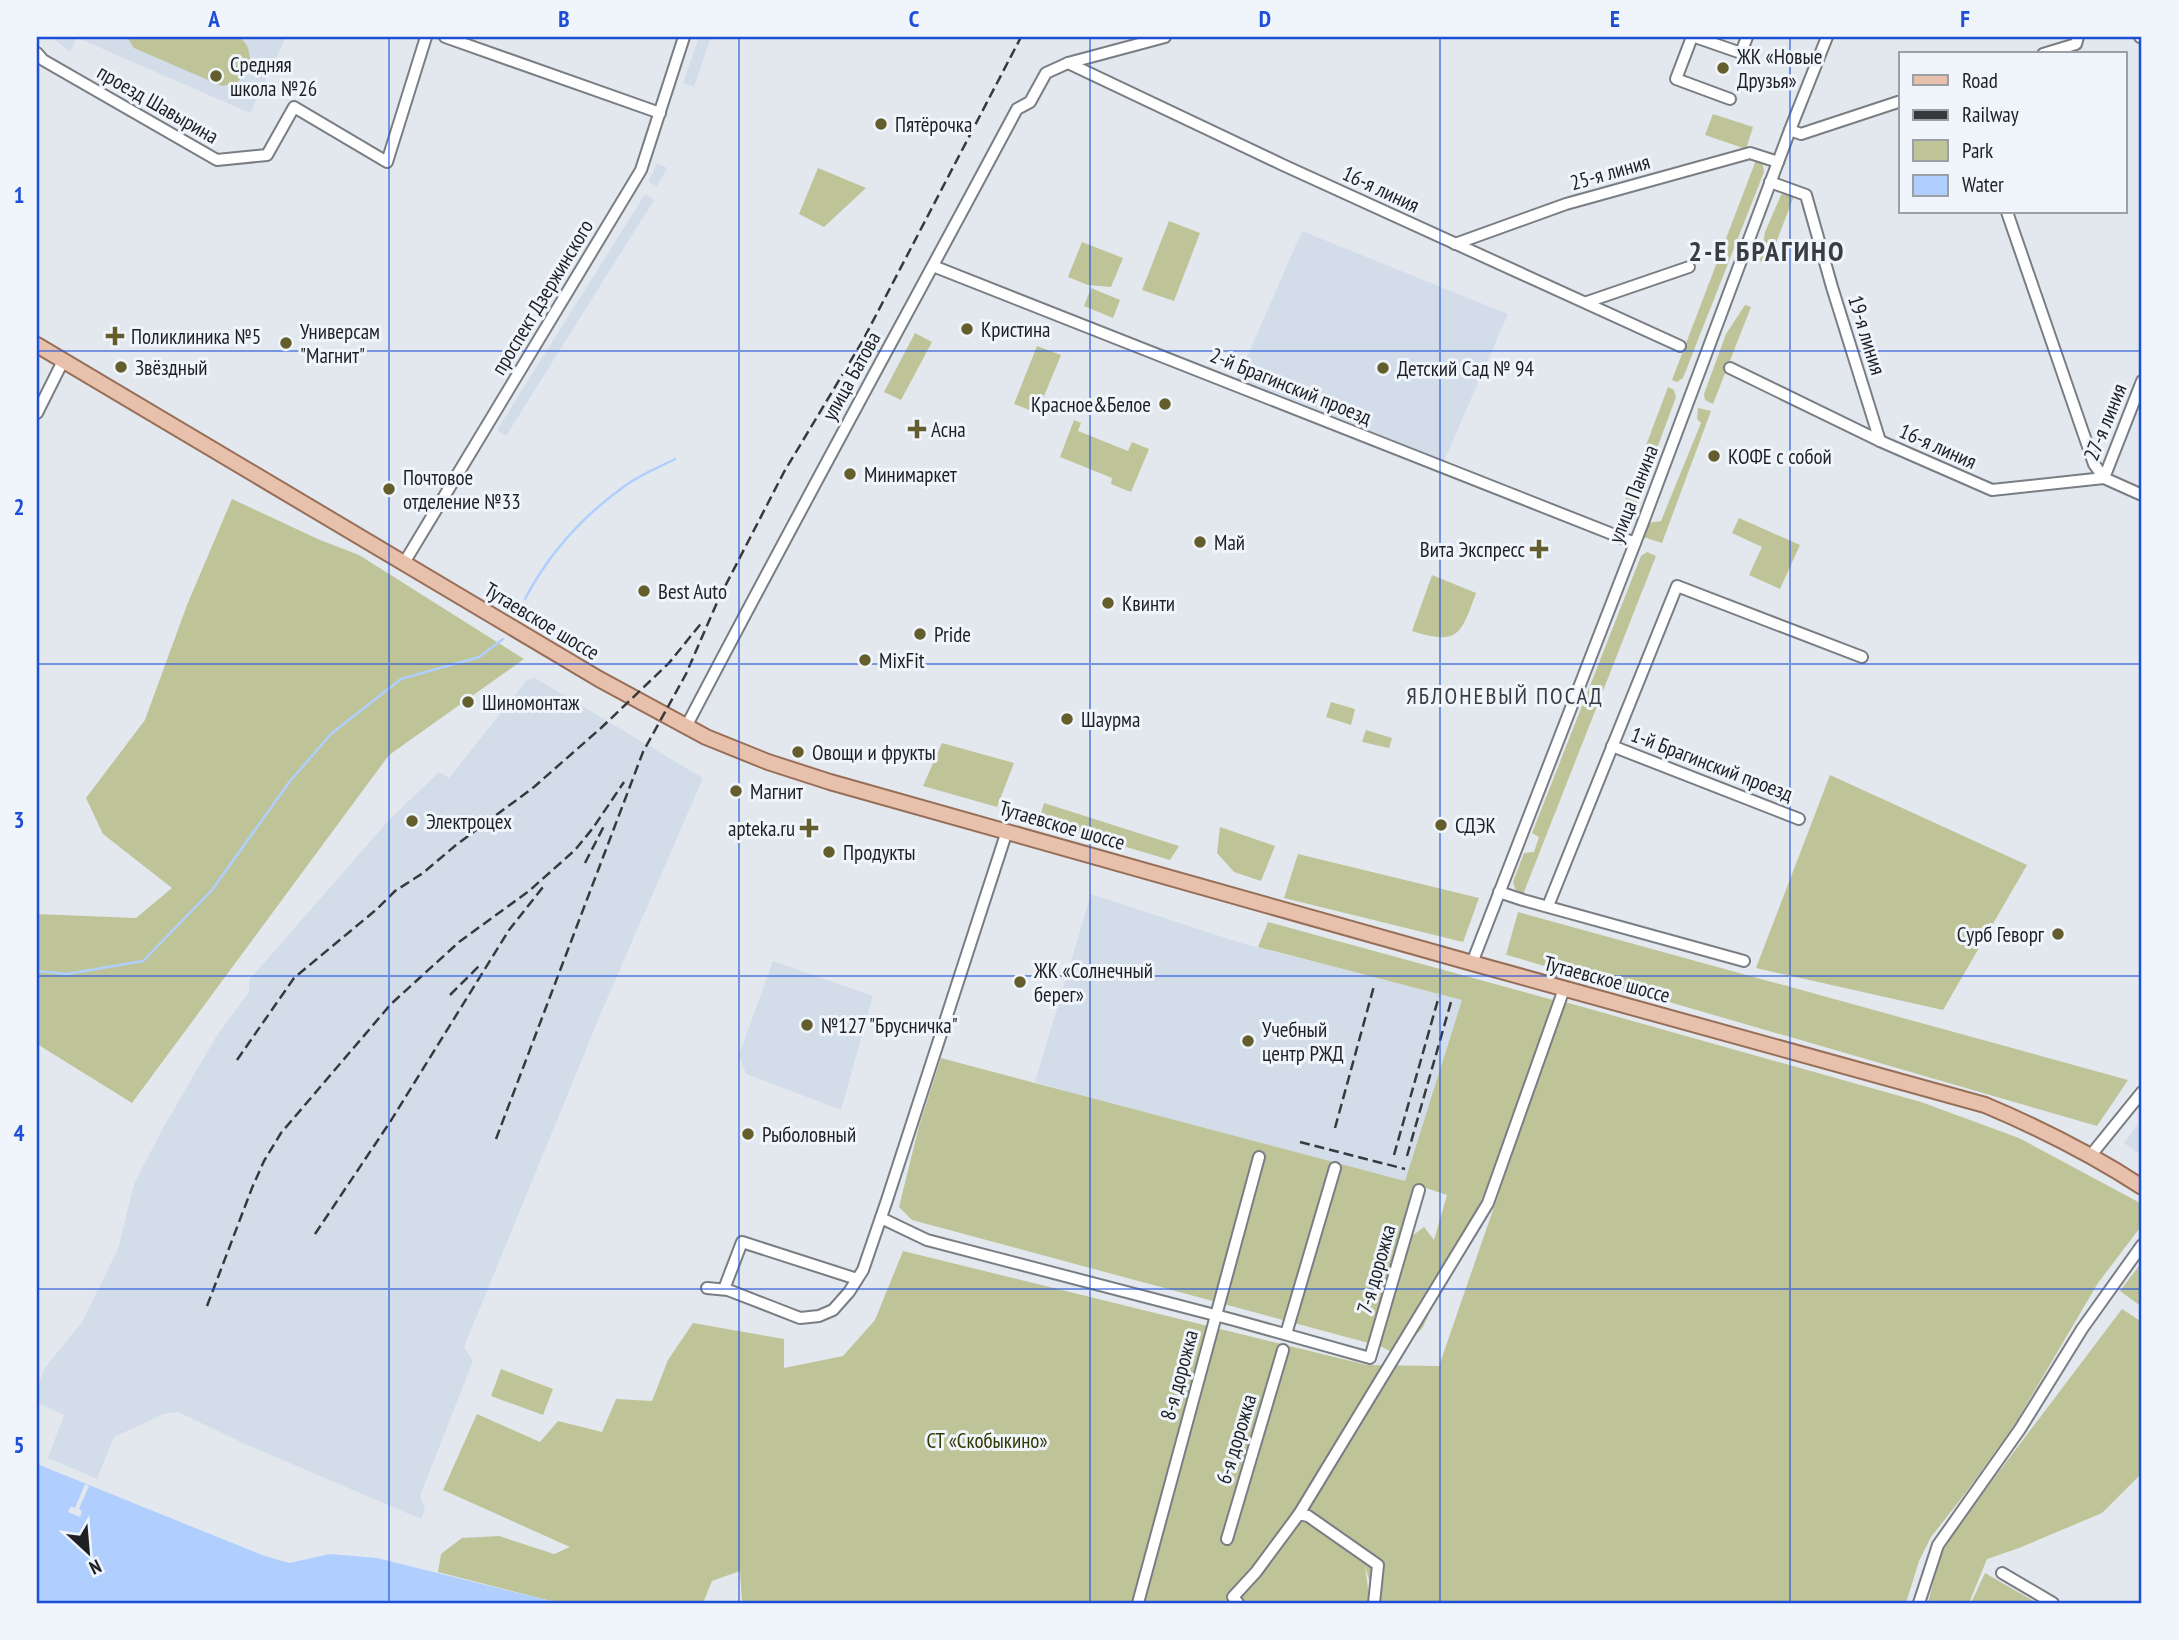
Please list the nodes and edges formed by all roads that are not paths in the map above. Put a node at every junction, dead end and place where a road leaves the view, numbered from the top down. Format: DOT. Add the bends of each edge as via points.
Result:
graph roads {
  1 [pos="426,37"];
  2 [pos="445,37"];
  3 [pos="684,37"];
  4 [pos="1165,37"];
  5 [pos="1693,37"];
  6 [pos="1747,37"];
  7 [pos="1827,37"];
  8 [pos="2078,37"];
  9 [pos="2050,52"];
  10 [pos="37,53"];
  11 [pos="1069,64"];
  12 [pos="1730,99"];
  13 [pos="1899,102"];
  14 [pos="660,113"];
  15 [pos="1790,130"];
  16 [pos="1778,162"];
  17 [pos="1770,182"];
  18 [pos="2008,214"];
  19 [pos="1455,244"];
  20 [pos="933,266"];
  21 [pos="1689,267"];
  22 [pos="1587,302"];
  23 [pos="37,345"];
  24 [pos="1680,346"];
  25 [pos="63,361"];
  26 [pos="1730,368"];
  27 [pos="2142,381"];
  28 [pos="37,413"];
  29 [pos="1880,441"];
  30 [pos="2104,478"];
  31 [pos="2142,495"];
  32 [pos="1635,543"];
  33 [pos="404,563"];
  34 [pos="1862,657"];
  35 [pos="686,727"];
  36 [pos="1612,746"];
  37 [pos="1799,819"];
  38 [pos="1007,831"];
  39 [pos="1499,892"];
  40 [pos="1548,906"];
  41 [pos="1744,961"];
  42 [pos="1472,963"];
  43 [pos="1564,989"];
  44 [pos="2142,1092"];
  45 [pos="2091,1155"];
  46 [pos="1259,1157"];
  47 [pos="1335,1168"];
  48 [pos="2142,1187"];
  49 [pos="1419,1190"];
  50 [pos="881,1218"];
  51 [pos="2142,1245"];
  52 [pos="857,1279"];
  53 [pos="708,1288"];
  54 [pos="724,1289"];
  55 [pos="1215,1315"];
  56 [pos="1286,1334"];
  57 [pos="1283,1350"];
  58 [pos="1299,1514"];
  59 [pos="1227,1539"];
  60 [pos="2002,1573"];
  61 [pos="1138,1603"];
  62 [pos="1238,1603"];
  63 [pos="1374,1603"];
  64 [pos="1919,1603"];
  65 [pos="2053,1603"];
  1 -- 10 [label="street, проезд Шавырина" via="387,162 294,107 267,155 217,160"];
  2 -- 14 [label="street"];
  3 -- 14 [label="street, проспект Дзержинского"];
  4 -- 11 [label="street, улица Батова"];
  5 -- 6 [label="street" via="1741,53"];
  5 -- 12 [label="street" via="1676,79"];
  7 -- 15 [label="street, улица Панина"];
  8 -- 9 [label="street" via="2076,44"];
  11 -- 19 [label="street, 16-я линия"];
  11 -- 20 [label="street, улица Батова" via="1046,73 1030,102 1017,109"];
  13 -- 15 [label="street" via="1801,134"];
  14 -- 33 [label="street, проспект Дзержинского" via="641,170"];
  15 -- 16 [label="street, улица Панина"];
  16 -- 17 [label="street, улица Панина"];
  16 -- 19 [label="street, 25-я линия" via="1750,153 1566,205"];
  17 -- 29 [label="street, 19-я линия" via="1806,195"];
  17 -- 32 [label="street, улица Панина"];
  18 -- 30 [label="street" via="2094,464"];
  19 -- 22 [label="street, 16-я линия"];
  20 -- 32 [label="street, 2-й Брагинский проезд"];
  20 -- 35 [label="street, улица Батова"];
  21 -- 22 [label="street"];
  22 -- 24 [label="street, 16-я линия"];
  23 -- 25 [label="main road, Тутаевское шоссе"];
  25 -- 28 [label="street"];
  25 -- 33 [label="main road, Тутаевское шоссе"];
  26 -- 29 [label="street, 16-я линия"];
  27 -- 30 [label="street, 27-я линия"];
  29 -- 30 [label="street, 16-я линия" via="1992,491"];
  30 -- 31 [label="street"];
  32 -- 39 [label="street, улица Панина"];
  33 -- 35 [label="main road, Тутаевское шоссе"];
  34 -- 36 [label="street" via="1677,586"];
  35 -- 38 [label="main road, Тутаевское шоссе" via="783,767"];
  36 -- 37 [label="street, 1-й Брагинский проезд"];
  36 -- 40 [label="street"];
  38 -- 42 [label="main road, Тутаевское шоссе"];
  38 -- 50 [label="street"];
  39 -- 40 [label="street"];
  39 -- 42 [label="street, улица Панина"];
  40 -- 41 [label="street"];
  42 -- 43 [label="main road, Тутаевское шоссе"];
  43 -- 45 [label="main road, Тутаевское шоссе" via="1985,1105"];
  43 -- 58 [label="street" via="1488,1203"];
  44 -- 45 [label="street"];
  45 -- 48 [label="main road, Тутаевское шоссе"];
  46 -- 55 [label="street, 8-я дорожка"];
  47 -- 56 [label="street"];
  49 -- 56 [label="street, 7-я дорожка" via="1370,1358"];
  50 -- 52 [label="street"];
  50 -- 55 [label="street" via="928,1240"];
  51 -- 64 [label="street" via="1938,1545"];
  52 -- 54 [label="street" via="833,1310 800,1318"];
  52 -- 54 [label="street" via="741,1242"];
  53 -- 54 [label="street"];
  55 -- 56 [label="street"];
  55 -- 61 [label="street, 8-я дорожка"];
  57 -- 59 [label="street, 6-я дорожка"];
  58 -- 62 [label="street" via="1233,1597"];
  58 -- 63 [label="street" via="1378,1565"];
  60 -- 65 [label="street"];
}
